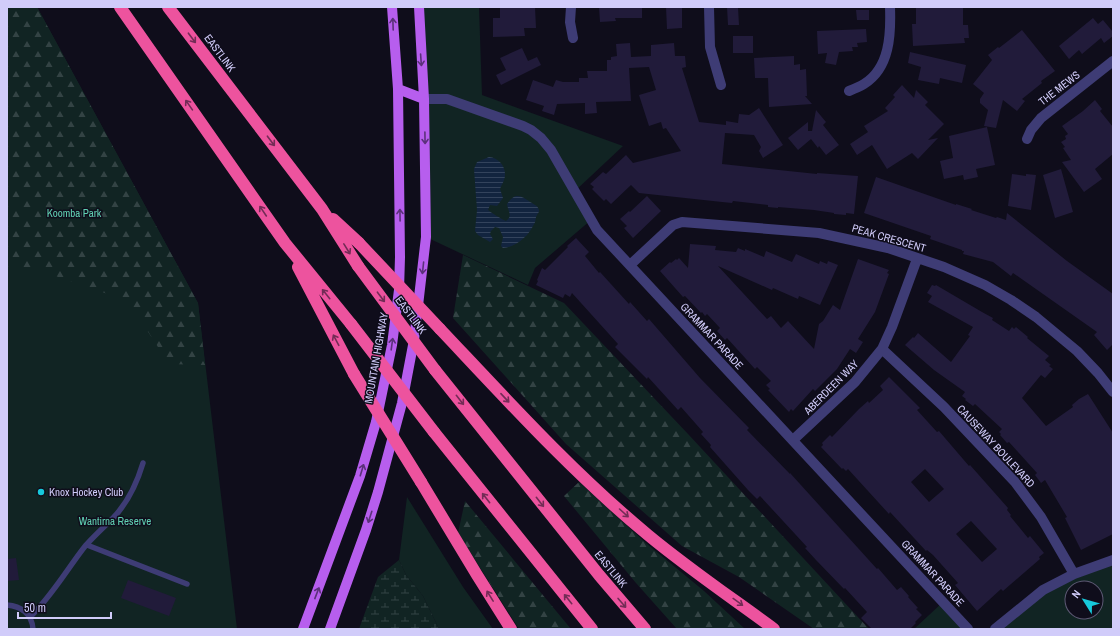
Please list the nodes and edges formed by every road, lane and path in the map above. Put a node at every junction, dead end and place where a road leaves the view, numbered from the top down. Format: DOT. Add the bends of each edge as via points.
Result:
graph roads {
  1 [pos="120,7"];
  2 [pos="168,7"];
  3 [pos="392,7"];
  4 [pos="419,7"];
  5 [pos="571,7"];
  6 [pos="709,7"];
  7 [pos="890,7"];
  8 [pos="573,38"];
  9 [pos="1113,61"];
  10 [pos="721,85"];
  11 [pos="398,89"];
  12 [pos="849,91"];
  13 [pos="424,99"];
  14 [pos="1028,139"];
  15 [pos="322,209"];
  16 [pos="285,243"];
  17 [pos="917,259"];
  18 [pos="630,265"];
  19 [pos="882,350"];
  20 [pos="1113,392"];
  21 [pos="793,440"];
  22 [pos="143,463"];
  23 [pos="87,544"];
  24 [pos="1113,560"];
  25 [pos="1074,574"];
  26 [pos="187,584"];
  27 [pos="7,605"];
  28 [pos="30,617"];
  29 [pos="32,629"];
  30 [pos="303,629"];
  31 [pos="330,629"];
  32 [pos="511,629"];
  33 [pos="592,629"];
  34 [pos="645,629"];
  35 [pos="774,629"];
  36 [pos="968,629"];
  37 [pos="995,629"];
  16 -- 1 [label="highway, one-way"];
  2 -- 15 [label="highway, EASTLINK, one-way"];
  11 -- 3 [label="main road, MOUNTAIN HIGHWAY, one-way"];
  4 -- 13 [label="main road, one-way"];
  5 -- 8 [label="street"];
  6 -- 10 [label="street" via="710,47"];
  7 -- 12 [label="street" via="890,40 884,58 869,80"];
  9 -- 14 [label="street, THE MEWS" via="1041,118 1031,130"];
  11 -- 13 [label="main road"];
  30 -- 11 [label="main road, MOUNTAIN HIGHWAY, one-way" via="360,476 389,364 400,257"];
  13 -- 18 [label="street, GRAMMAR PARADE" via="447,99 523,126 536,134 551,150 597,230"];
  13 -- 31 [label="main road, one-way" via="426,237 414,340 402,403 378,492"];
  15 -- 34 [label="highway, EASTLINK, one-way, bridge" via="358,266 436,370 598,575"];
  15 -- 35 [label="highway, one-way, bridge" via="359,243 556,451 606,498 674,556"];
  32 -- 16 [label="highway, one-way, bridge" via="354,374"];
  33 -- 16 [label="highway, one-way, bridge"];
  17 -- 18 [label="street, PEAK CRESCENT" via="870,244 819,233 682,222 673,225"];
  17 -- 19 [label="street, ABERDEEN WAY"];
  17 -- 20 [label="street, PEAK CRESCENT" via="944,267 1011,300 1077,351"];
  18 -- 21 [label="street, GRAMMAR PARADE"];
  19 -- 21 [label="street, ABERDEEN WAY" via="856,382"];
  19 -- 25 [label="street, CAUSEWAY BOULEVARD" via="939,403 1015,482 1041,517"];
  21 -- 36 [label="street, GRAMMAR PARADE"];
  22 -- 23 [label="lane" via="139,478 128,498 116,515"];
  23 -- 26 [label="lane"];
  23 -- 28 [label="lane" via="43,605"];
  24 -- 25 [label="street"];
  25 -- 37 [label="street" via="1043,590"];
  27 -- 28 [label="lane" via="23,610"];
  28 -- 29 [label="lane"];
}
